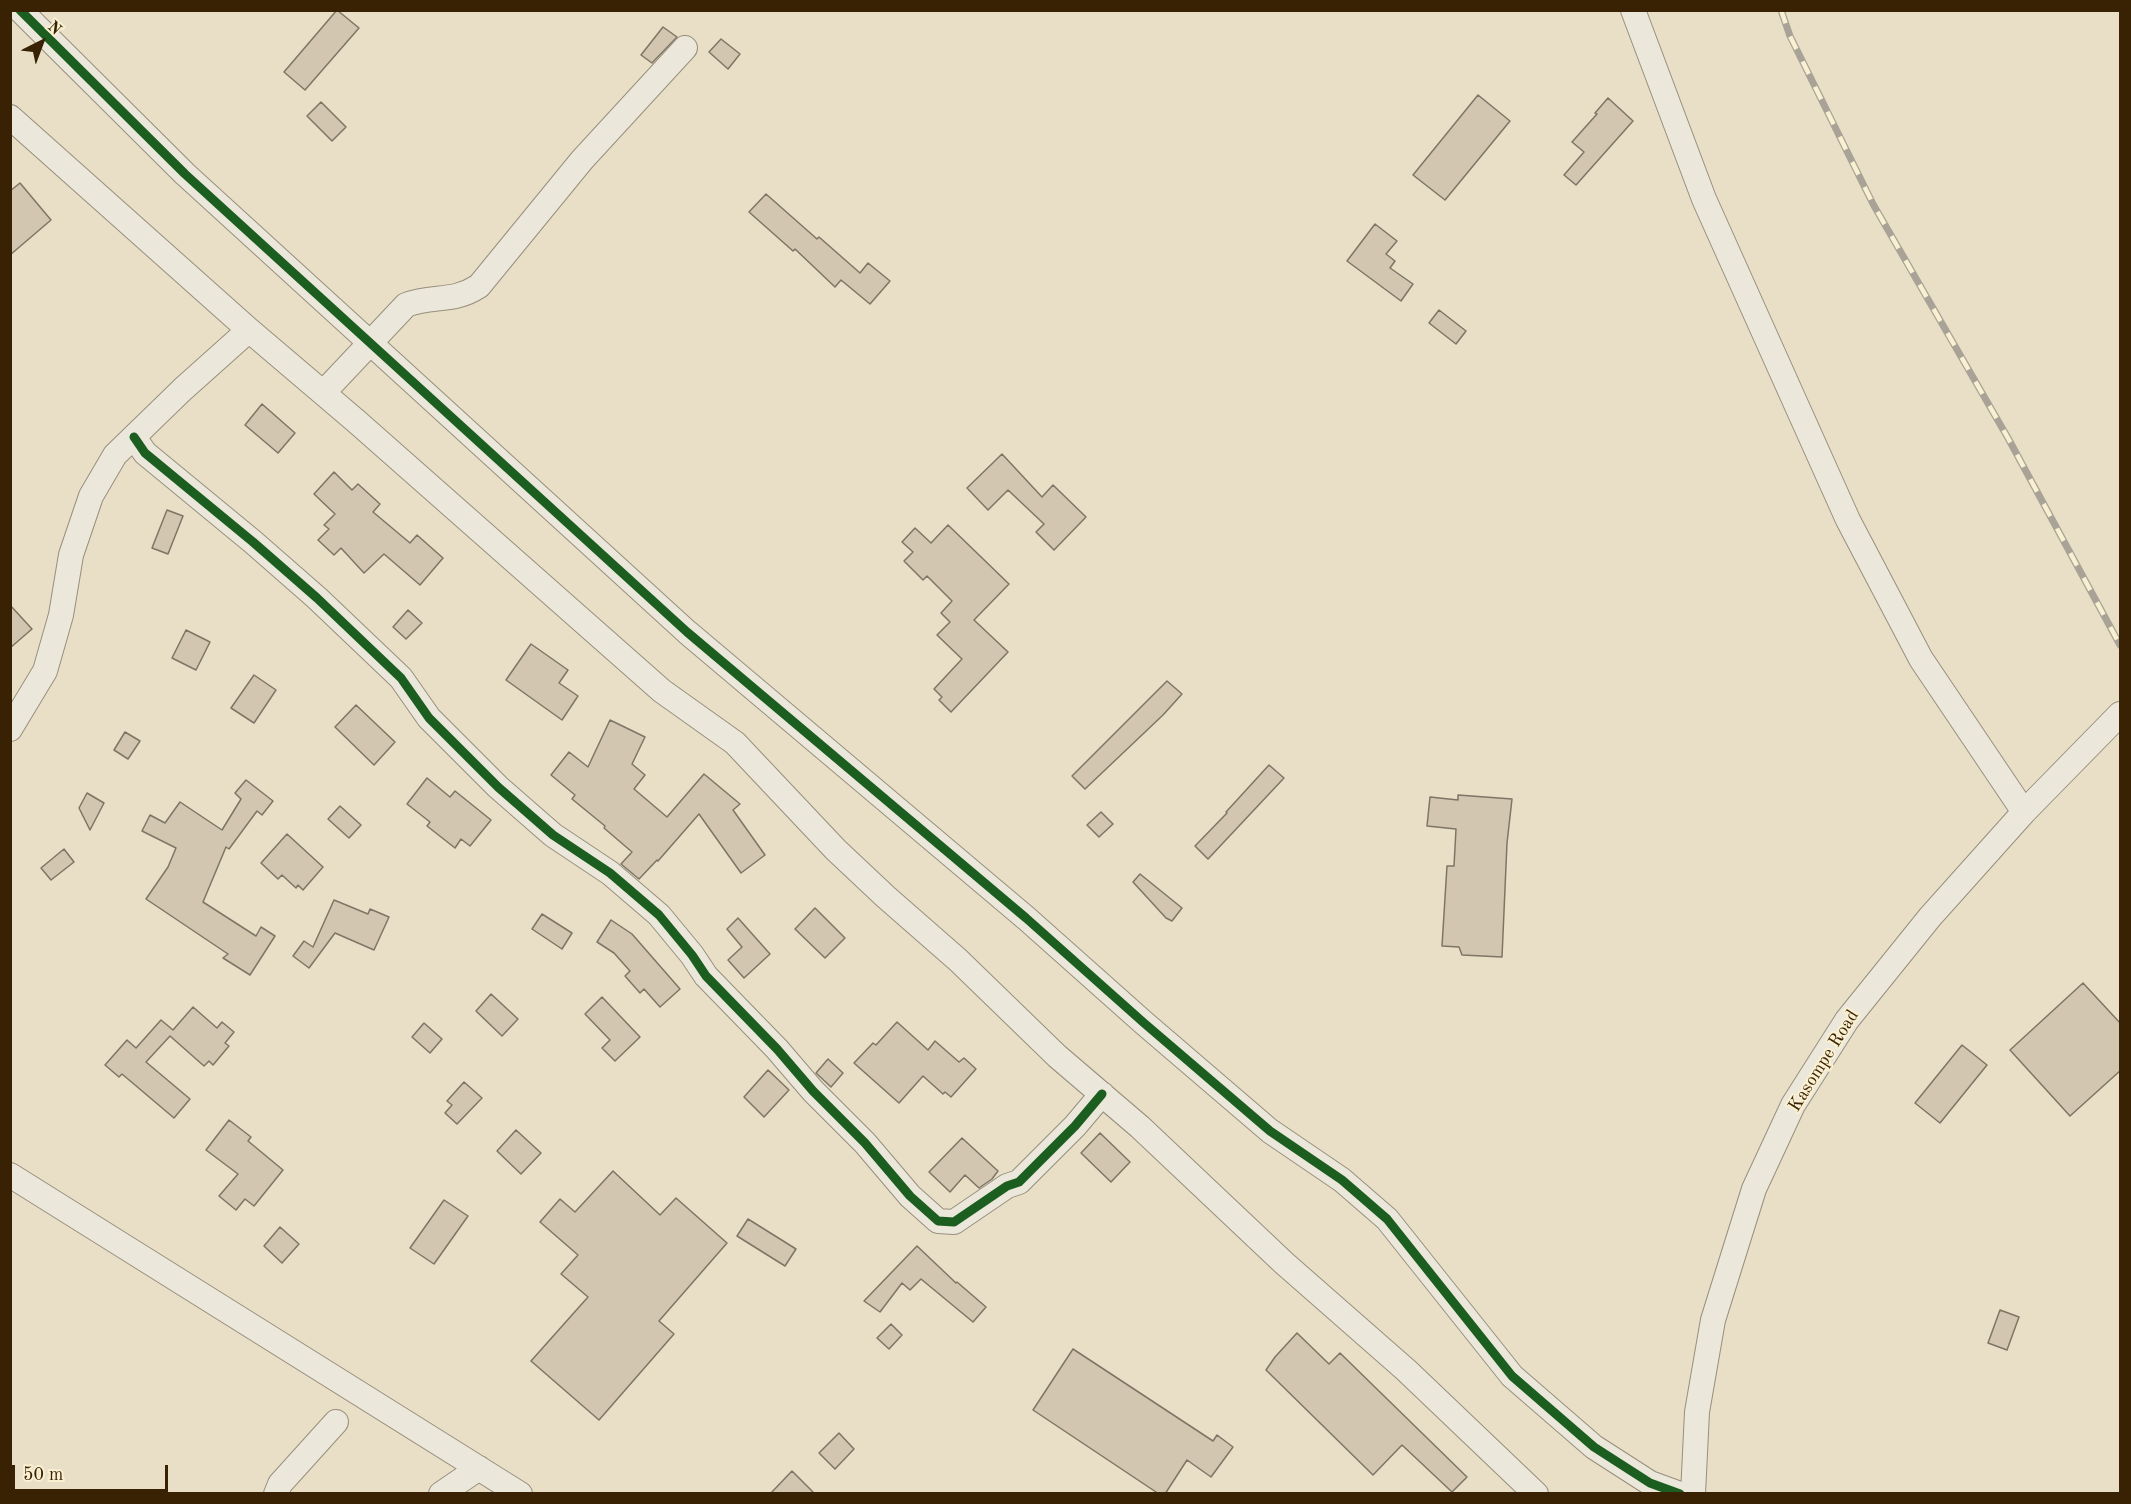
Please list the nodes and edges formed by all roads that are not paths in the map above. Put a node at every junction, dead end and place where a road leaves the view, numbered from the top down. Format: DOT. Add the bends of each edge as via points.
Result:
graph roads {
  1 [pos="20,10"];
  2 [pos="1633,10"];
  3 [pos="685,48"];
  4 [pos="10,117"];
  5 [pos="249,330"];
  6 [pos="370,344"];
  7 [pos="323,393"];
  8 [pos="134,437"];
  9 [pos="2121,714"];
  10 [pos="10,729"];
  11 [pos="2024,812"];
  12 [pos="1102,1094"];
  13 [pos="10,1175"];
  14 [pos="336,1422"];
  15 [pos="479,1468"];
  16 [pos="276,1494"];
  17 [pos="441,1494"];
  18 [pos="520,1494"];
  19 [pos="1536,1494"];
  20 [pos="1680,1494"];
  21 [pos="1693,1494"];
  1 -- 6 [label="street" via="185,174"];
  2 -- 11 [label="street" via="1704,199 1848,520 1921,659"];
  3 -- 6 [label="street" via="582,160 479,286 466,295 406,305"];
  4 -- 5 [label="street"];
  5 -- 7 [label="street"];
  5 -- 8 [label="street"];
  6 -- 7 [label="street"];
  6 -- 20 [label="street" via="687,632 1018,911 1269,1131 1342,1179 1387,1219 1521,1384 1594,1447 1650,1483"];
  7 -- 12 [label="street" via="662,691 735,744 836,850"];
  8 -- 10 [label="street" via="115,455 91,496 70,555 61,615 45,671"];
  8 -- 12 [label="street" via="145,453 317,598 401,678 429,718 498,787 553,835 610,873 659,915 706,976 865,1143 910,1196 938,1221 954,1222 1018,1182"];
  9 -- 11 [label="street, Kasompe Road"];
  11 -- 21 [label="street, Kasompe Road" via="1930,917 1847,1020 1793,1106 1754,1189 1713,1320 1697,1412"];
  12 -- 19 [label="street" via="1406,1370"];
  13 -- 15 [label="street"];
  14 -- 16 [label="street" via="280,1484"];
  15 -- 17 [label="street"];
  15 -- 18 [label="street"];
}
